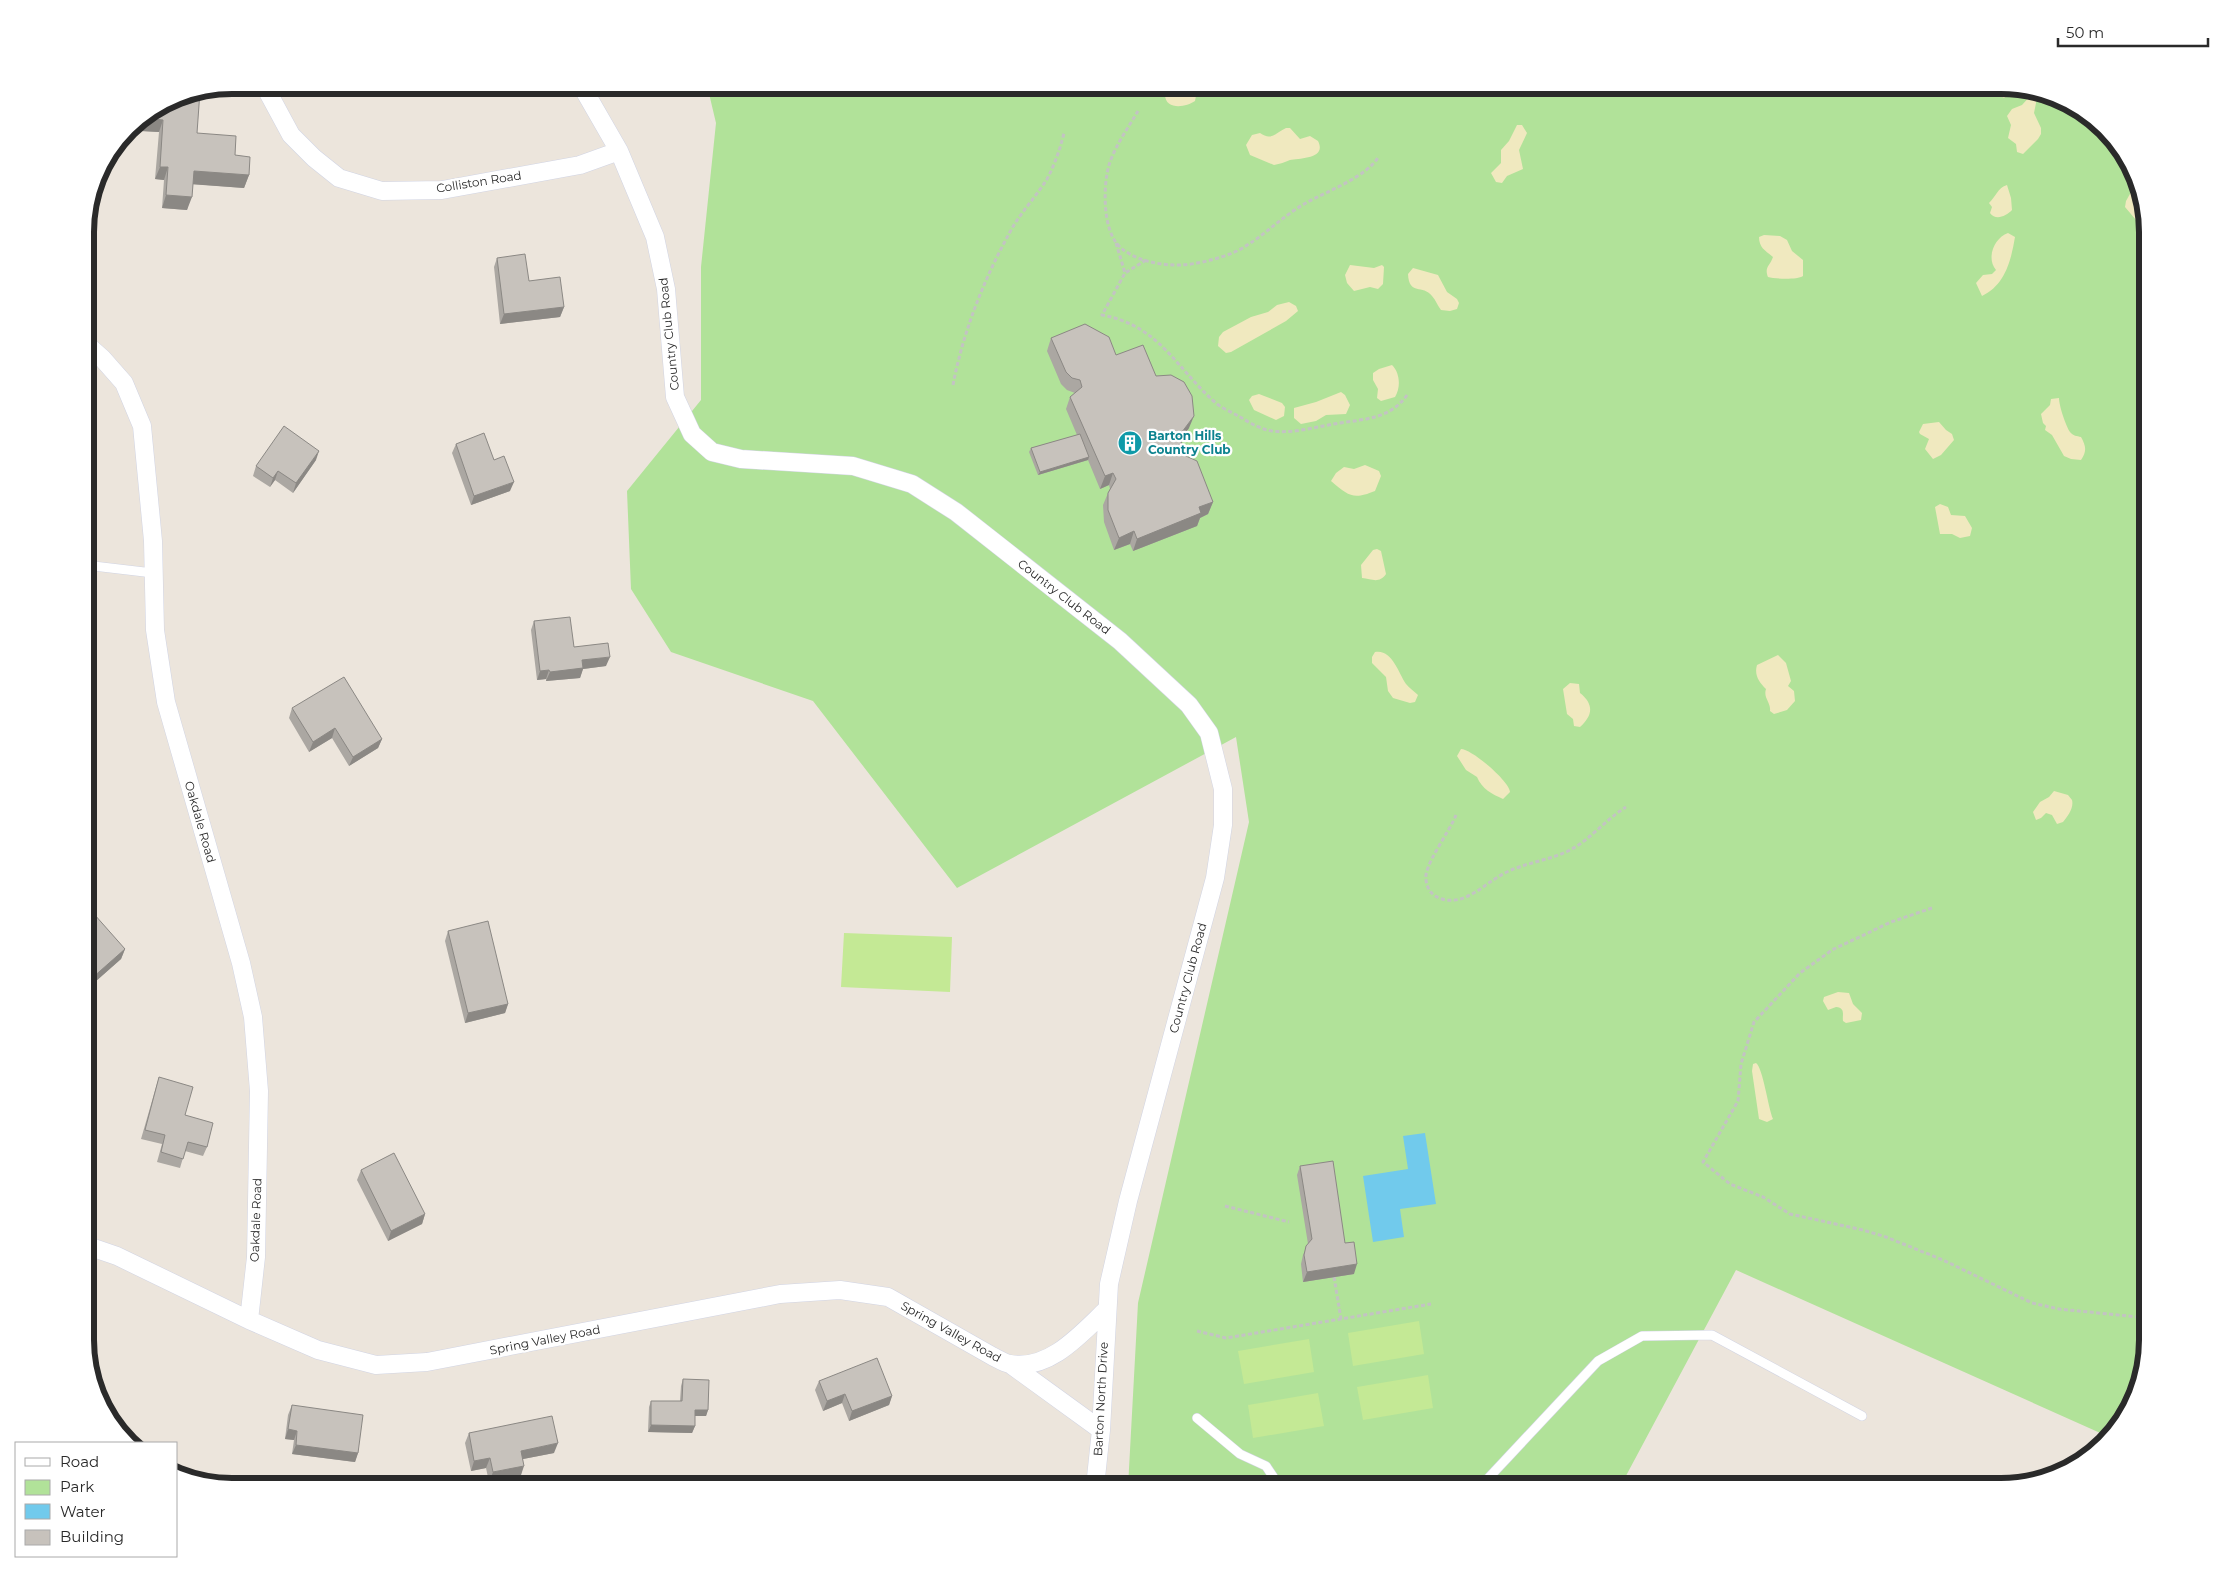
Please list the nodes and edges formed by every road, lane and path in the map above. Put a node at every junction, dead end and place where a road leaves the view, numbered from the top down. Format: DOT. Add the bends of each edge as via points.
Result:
graph roads {
  1 [pos="269,94"];
  2 [pos="586,94"];
  3 [pos="1138,111"];
  4 [pos="1064,133"];
  5 [pos="619,151"];
  6 [pos="1379,156"];
  7 [pos="1115,240"];
  8 [pos="1146,260"];
  9 [pos="1125,273"];
  10 [pos="94,351"];
  11 [pos="953,385"];
  12 [pos="1407,395"];
  13 [pos="94,566"];
  14 [pos="153,573"];
  15 [pos="1626,807"];
  16 [pos="1456,814"];
  17 [pos="1932,908"];
  18 [pos="1225,1206"];
  19 [pos="1289,1222"];
  20 [pos="94,1248"];
  21 [pos="1334,1277"];
  22 [pos="1431,1304"];
  23 [pos="1106,1310"];
  24 [pos="2139,1317"];
  25 [pos="1341,1319"];
  26 [pos="249,1320"];
  27 [pos="1197,1331"];
  28 [pos="1010,1364"];
  29 [pos="1862,1416"];
  30 [pos="1197,1418"];
  31 [pos="1100,1430"];
  32 [pos="1096,1478"];
  33 [pos="1274,1478"];
  34 [pos="1488,1478"];
  1 -- 5 [label="street, Colliston Road" via="291,135 314,158 339,178 382,191 442,190 580,165"];
  2 -- 5 [label="street, Country Club Road"];
  3 -- 7 [label="path" via="1109,165 1105,212"];
  4 -- 11 [label="path" via="1057,159 996,258 960,351"];
  5 -- 23 [label="street, Country Club Road" via="655,237 666,289 675,397 692,434 712,452 734,458 853,466 912,484 956,512 1120,641 1189,705 1208,733 1223,789 1223,825 1215,878 1128,1201"];
  6 -- 8 [label="path" via="1362,173 1304,204 1243,248 1197,263 1158,264"];
  7 -- 8 [label="path" via="1121,248"];
  7 -- 9 [label="path"];
  8 -- 9 [label="path"];
  9 -- 12 [label="path" via="1102,316 1122,319 1142,330 1218,404 1254,425 1272,431 1286,431 1370,418 1391,412"];
  10 -- 14 [label="street, Oakdale Road" via="124,383 142,426"];
  13 -- 14 [label="lane"];
  14 -- 26 [label="street, Oakdale Road" via="155,630 166,702 241,963 253,1016 259,1091 256,1257"];
  15 -- 16 [label="path" via="1568,851 1504,873 1460,900 1448,901 1430,892 1425,878 1427,867"];
  17 -- 24 [label="path" via="1891,922 1832,950 1800,972 1754,1022 1742,1064 1738,1101 1703,1162 1730,1184 1763,1197 1790,1214 1886,1237 2032,1303 2059,1310"];
  18 -- 19 [label="path"];
  20 -- 26 [label="street, Spring Valley Road" via="117,1256"];
  21 -- 25 [label="path"];
  22 -- 25 [label="path"];
  23 -- 28 [label="street, Spring Valley Road" via="1073,1342 1043,1360"];
  23 -- 31 [label="street, Barton North Drive"];
  25 -- 27 [label="path" via="1226,1338"];
  26 -- 28 [label="street, Spring Valley Road" via="318,1350 376,1365 427,1362 780,1294 840,1290 888,1298"];
  28 -- 31 [label="street, Spring Valley Road"];
  29 -- 34 [label="lane" via="1712,1335 1642,1336 1598,1361"];
  30 -- 33 [label="lane" via="1240,1454 1266,1466"];
  31 -- 32 [label="street, Barton North Drive"];
}
